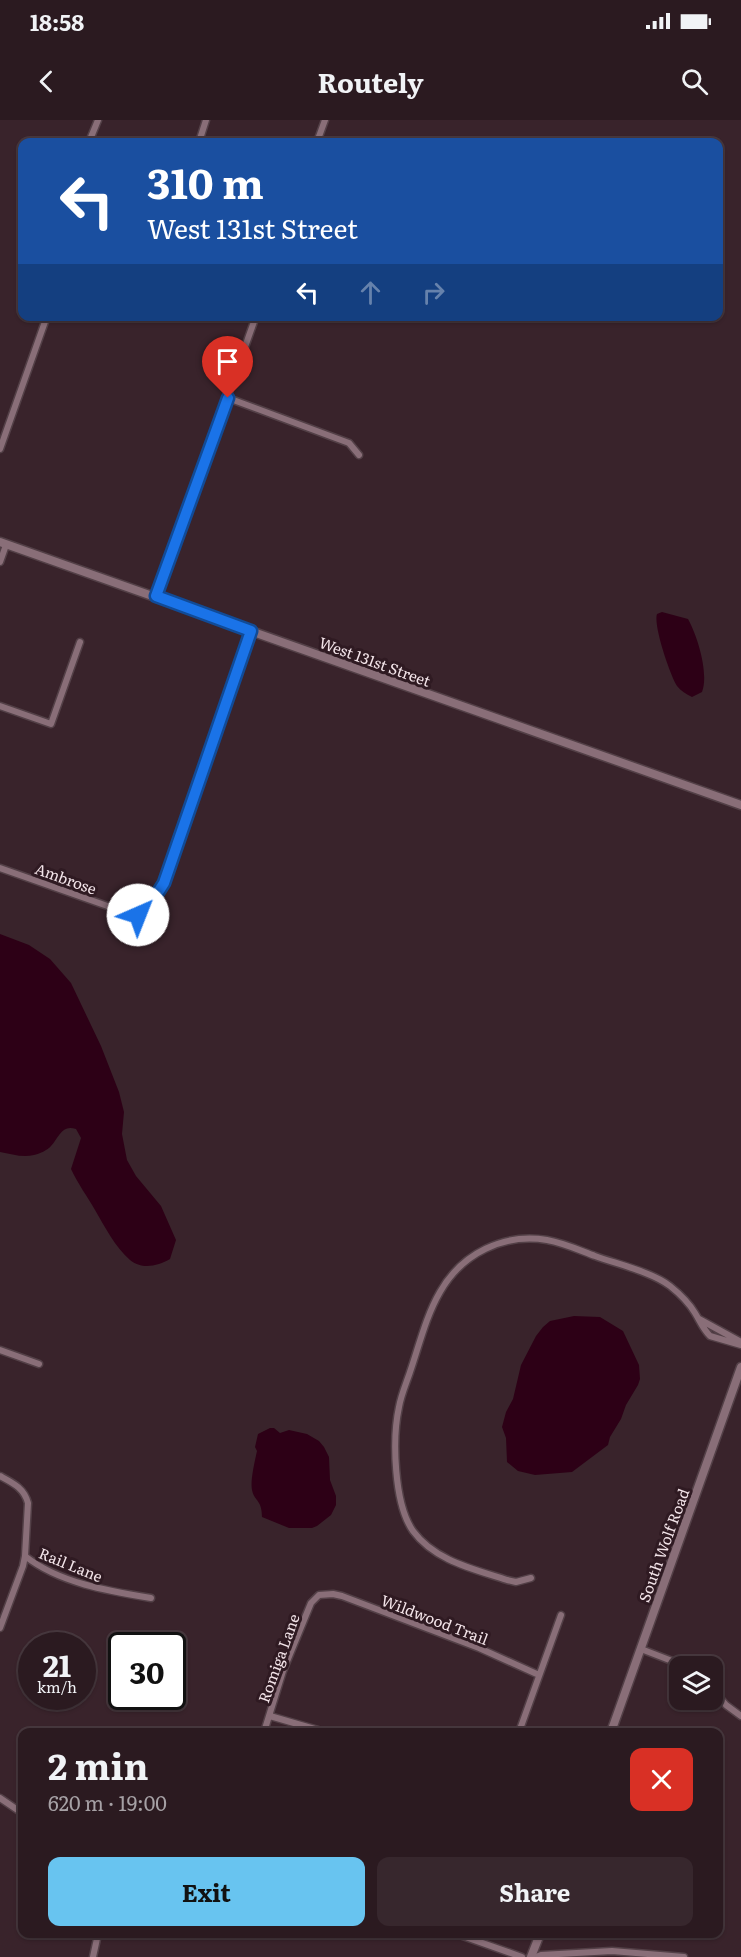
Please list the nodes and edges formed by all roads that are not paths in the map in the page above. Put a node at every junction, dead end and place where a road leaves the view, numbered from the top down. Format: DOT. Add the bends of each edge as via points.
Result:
graph roads {
  1 [pos="98,120"];
  2 [pos="206,120"];
  3 [pos="325,120"];
  4 [pos="91,138"];
  5 [pos="200,138"];
  6 [pos="318,138"];
  7 [pos="44,321"];
  8 [pos="254,321"];
  9 [pos="228,398"];
  10 [pos="0,449"];
  11 [pos="359,455"];
  12 [pos="3,543"];
  13 [pos="0,562"];
  14 [pos="156,596"];
  15 [pos="251,631"];
  16 [pos="80,642"];
  17 [pos="0,706"];
  18 [pos="741,805"];
  19 [pos="0,868"];
  20 [pos="741,1343"];
  21 [pos="0,1350"];
  22 [pos="39,1364"];
  23 [pos="741,1367"];
  24 [pos="0,1476"];
  25 [pos="24,1556"];
  26 [pos="531,1578"];
  27 [pos="319,1595"];
  28 [pos="151,1598"];
  29 [pos="561,1615"];
  30 [pos="0,1628"];
  31 [pos="641,1648"];
  32 [pos="669,1659"];
  33 [pos="539,1675"];
  34 [pos="723,1702"];
  35 [pos="270,1716"];
  36 [pos="741,1716"];
  37 [pos="266,1728"];
  38 [pos="311,1728"];
  39 [pos="520,1728"];
  40 [pos="612,1728"];
  41 [pos="1,1796"];
  42 [pos="18,1810"];
  43 [pos="97,1938"];
  44 [pos="468,1938"];
  45 [pos="538,1938"];
  46 [pos="93,1957"];
  47 [pos="522,1957"];
  48 [pos="531,1957"];
  49 [pos="536,1957"];
  50 [pos="684,1957"];
  1 -- 4 [label="street"];
  2 -- 5 [label="street"];
  3 -- 6 [label="street"];
  7 -- 10 [label="street"];
  8 -- 9 [label="street"];
  9 -- 11 [label="street" via="349,443"];
  9 -- 14 [label="street"];
  12 -- 13 [label="street"];
  12 -- 14 [label="street, West 131st Street"];
  14 -- 15 [label="street, West 131st Street"];
  15 -- 18 [label="street, West 131st Street"];
  15 -- 19 [label="street, Ambrose" via="164,883 148,908 133,915"];
  16 -- 17 [label="street" via="51,724"];
  20 -- 26 [label="street" via="698,1318 664,1281 548,1240 512,1240 489,1247 468,1259 447,1281 434,1305 399,1406 396,1447 402,1509 418,1537 441,1556 507,1580"];
  21 -- 22 [label="street"];
  23 -- 31 [label="street, South Wolf Road"];
  24 -- 25 [label="street" via="26,1495"];
  25 -- 28 [label="street, Rail Lane" via="67,1578"];
  25 -- 30 [label="street, Rail Lane"];
  27 -- 33 [label="street, Wildwood Trail" via="342,1596"];
  27 -- 35 [label="street, Romiga Lane" via="303,1620"];
  29 -- 33 [label="street"];
  31 -- 32 [label="street"];
  31 -- 40 [label="street, South Wolf Road"];
  33 -- 39 [label="street"];
  34 -- 36 [label="street"];
  35 -- 37 [label="street, Romiga Lane"];
  35 -- 38 [label="street"];
  41 -- 42 [label="street"];
  43 -- 46 [label="street"];
  44 -- 47 [label="street"];
  45 -- 48 [label="street"];
  49 -- 50 [label="street" via="612,1951"];
}
